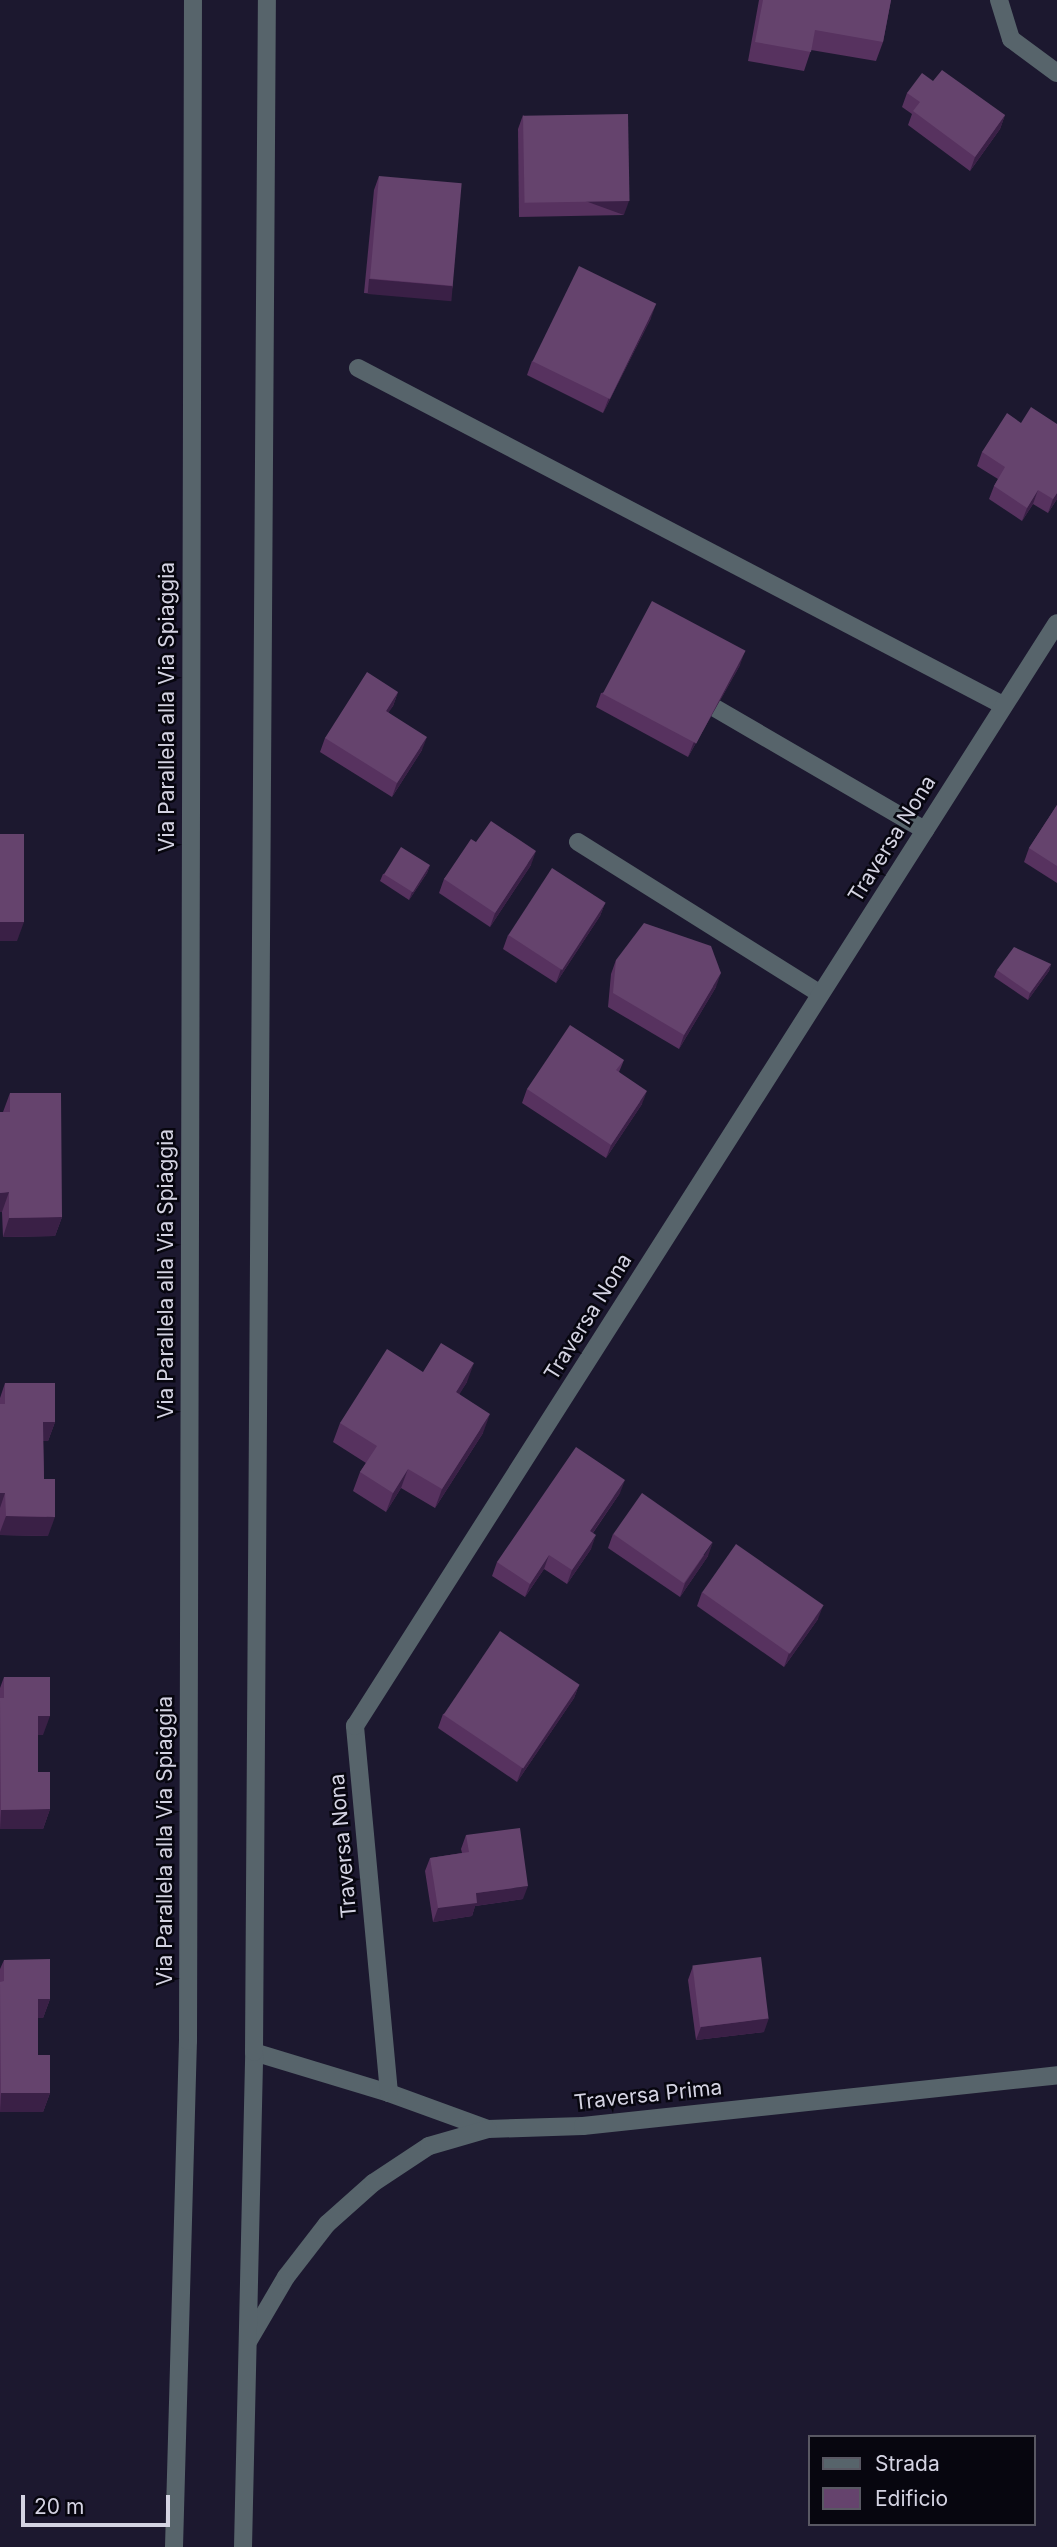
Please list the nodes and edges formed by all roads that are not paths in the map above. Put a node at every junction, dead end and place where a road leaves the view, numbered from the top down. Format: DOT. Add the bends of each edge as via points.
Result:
graph roads {
  1 [pos="192,0"];
  2 [pos="267,0"];
  3 [pos="999,0"];
  4 [pos="1057,73"];
  5 [pos="358,368"];
  6 [pos="1057,622"];
  7 [pos="1003,705"];
  8 [pos="715,708"];
  9 [pos="925,830"];
  10 [pos="578,842"];
  11 [pos="820,994"];
  12 [pos="254,2052"];
  13 [pos="1057,2075"];
  14 [pos="389,2093"];
  15 [pos="488,2129"];
  16 [pos="248,2343"];
  17 [pos="174,2547"];
  18 [pos="243,2547"];
  1 -- 17 [label="street, Via Parallela alla Via Spiaggia" via="188,2041"];
  2 -- 12 [label="street"];
  3 -- 4 [label="street" via="1011,39"];
  5 -- 7 [label="street"];
  6 -- 7 [label="street, Traversa Nona"];
  7 -- 9 [label="street, Traversa Nona"];
  8 -- 9 [label="street"];
  9 -- 11 [label="street, Traversa Nona"];
  10 -- 11 [label="street"];
  11 -- 14 [label="street, Traversa Nona" via="355,1726"];
  12 -- 14 [label="street, Traversa Prima"];
  12 -- 16 [label="street"];
  13 -- 15 [label="street, Traversa Prima" via="583,2126"];
  14 -- 15 [label="street, Traversa Prima"];
  15 -- 16 [label="street" via="429,2146 373,2183 327,2224 286,2277"];
  16 -- 18 [label="street"];
}
